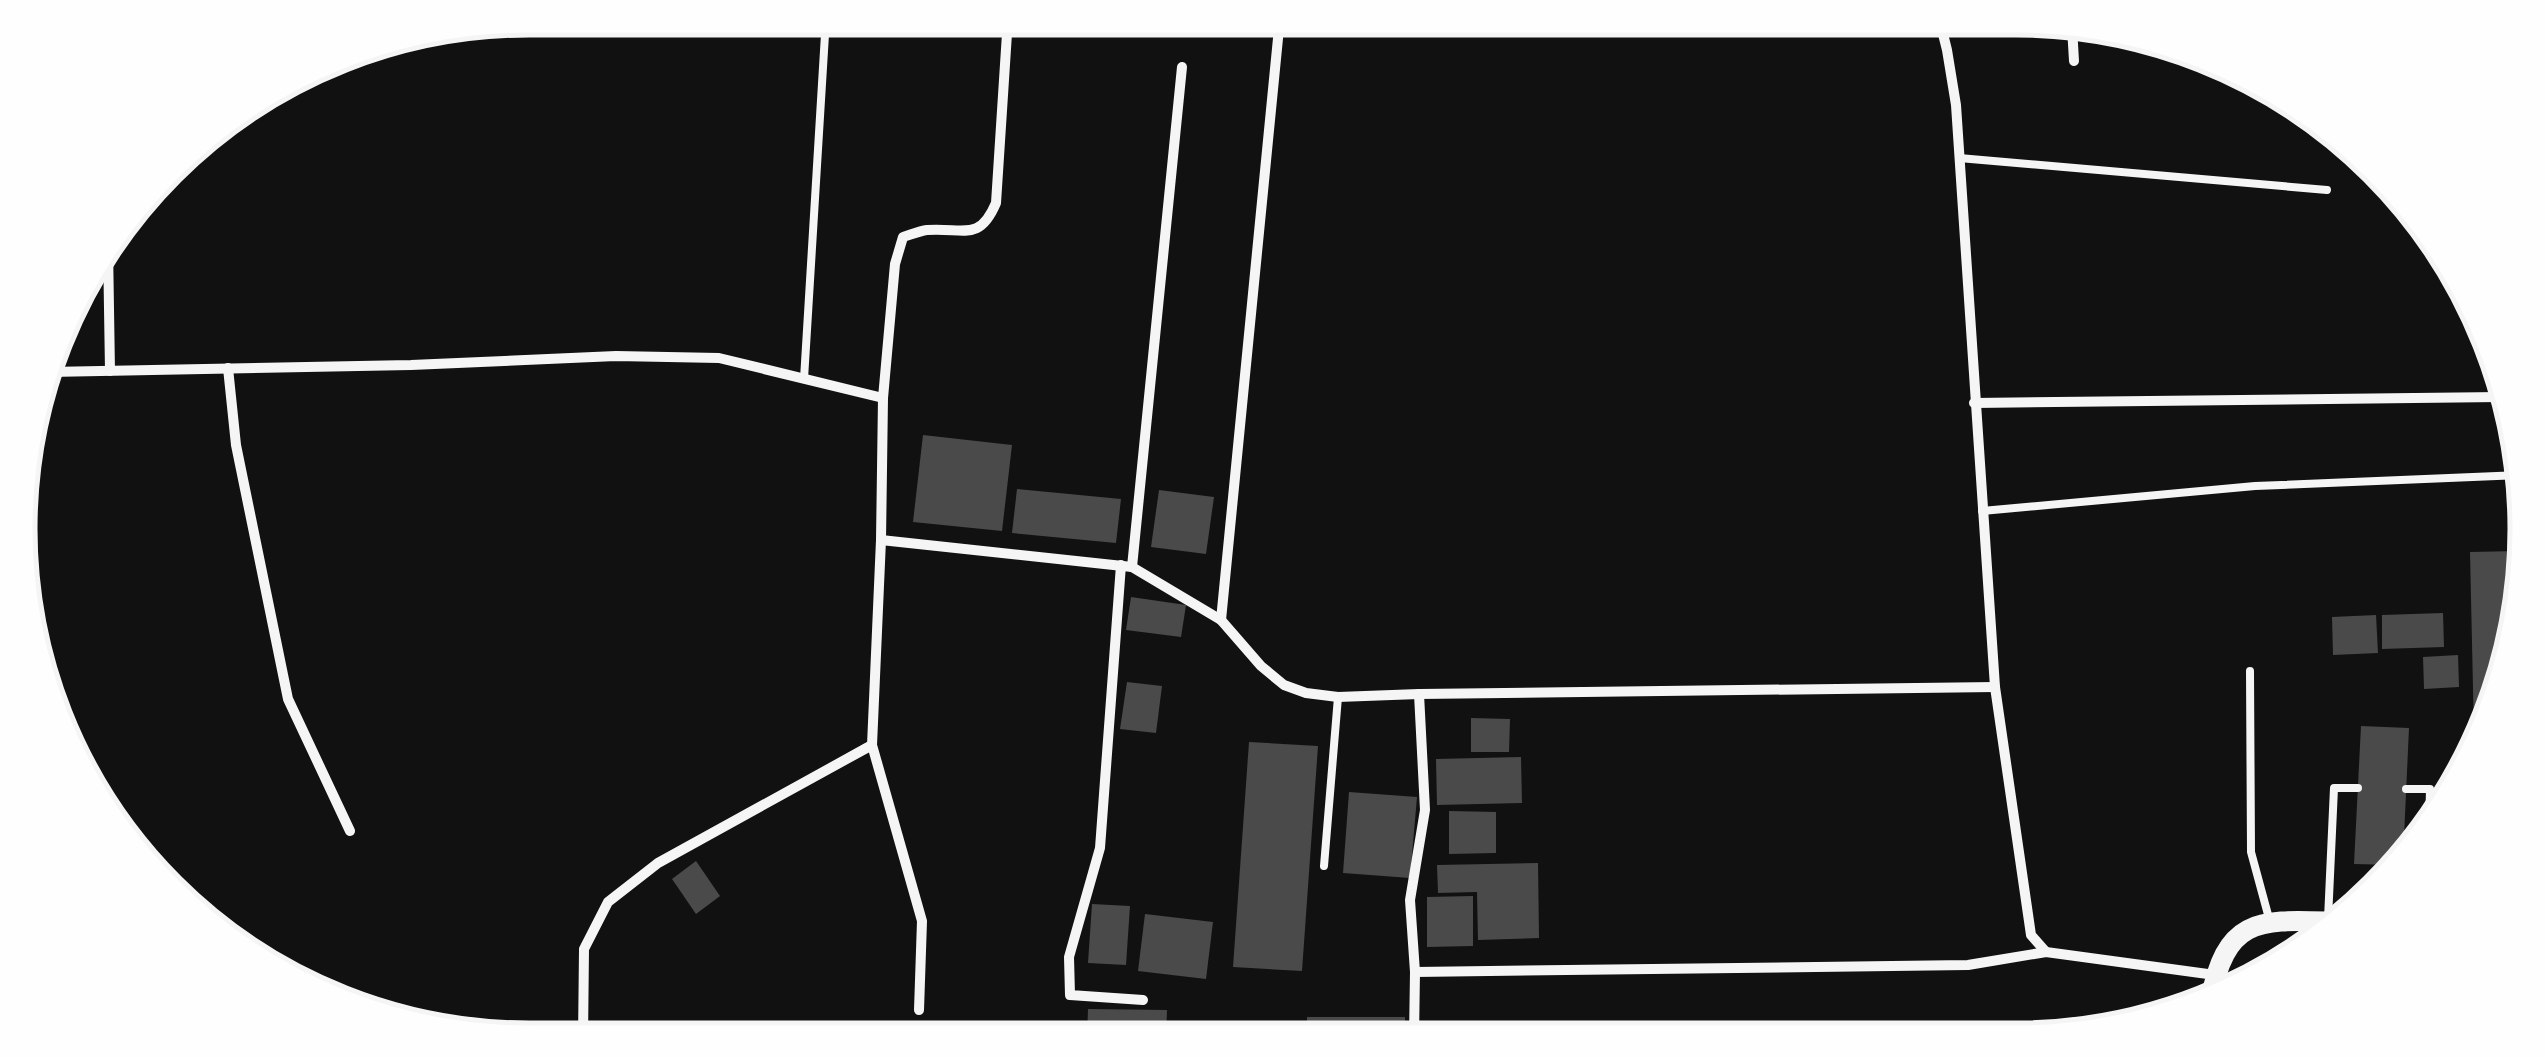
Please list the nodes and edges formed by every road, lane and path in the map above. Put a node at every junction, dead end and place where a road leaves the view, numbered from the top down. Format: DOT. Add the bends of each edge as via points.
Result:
graph roads {
  1 [pos="825,35"];
  2 [pos="1007,35"];
  3 [pos="1278,35"];
  4 [pos="1944,35"];
  5 [pos="2073,38"];
  6 [pos="2074,61"];
  7 [pos="1182,67"];
  8 [pos="1959,158"];
  9 [pos="2326,190"];
  10 [pos="108,270"];
  11 [pos="228,368"];
  12 [pos="110,371"];
  13 [pos="60,372"];
  14 [pos="804,379"];
  15 [pos="2492,396"];
  16 [pos="883,398"];
  17 [pos="1974,403"];
  18 [pos="2507,476"];
  19 [pos="1982,511"];
  20 [pos="881,540"];
  21 [pos="1126,566"];
  22 [pos="1221,620"];
  23 [pos="2250,671"];
  24 [pos="1995,686"];
  25 [pos="1418,694"];
  26 [pos="1338,697"];
  27 [pos="872,745"];
  28 [pos="2358,788"];
  29 [pos="2406,789"];
  30 [pos="2429,799"];
  31 [pos="350,831"];
  32 [pos="1324,866"];
  33 [pos="2334,907"];
  34 [pos="2270,922"];
  35 [pos="2316,922"];
  36 [pos="2046,952"];
  37 [pos="1416,972"];
  38 [pos="2215,976"];
  39 [pos="2214,981"];
  40 [pos="1143,1000"];
  41 [pos="919,1010"];
  42 [pos="582,1023"];
  43 [pos="1414,1023"];
  1 -- 14 [label="lane"];
  2 -- 16 [label="street" via="996,202 975,230 902,237"];
  3 -- 22 [label="street"];
  4 -- 8 [label="street"];
  5 -- 6 [label="street"];
  7 -- 21 [label="street"];
  8 -- 9 [label="lane"];
  8 -- 17 [label="street"];
  10 -- 12 [label="street"];
  11 -- 12 [label="street"];
  11 -- 14 [label="street" via="634,356 719,358"];
  11 -- 31 [label="street" via="236,444 288,699"];
  12 -- 13 [label="street"];
  14 -- 16 [label="street"];
  15 -- 17 [label="street"];
  16 -- 20 [label="street"];
  17 -- 19 [label="street"];
  18 -- 19 [label="lane" via="2255,486"];
  19 -- 24 [label="street"];
  20 -- 21 [label="street"];
  20 -- 27 [label="street"];
  21 -- 22 [label="street"];
  21 -- 40 [label="street" via="1100,848 1069,957 1070,996"];
  22 -- 26 [label="street" via="1284,685"];
  23 -- 34 [label="lane" via="2252,852"];
  24 -- 25 [label="street"];
  24 -- 36 [label="street" via="2030,936"];
  25 -- 26 [label="street"];
  25 -- 37 [label="street" via="1425,810 1410,900"];
  26 -- 32 [label="lane"];
  27 -- 41 [label="street" via="922,921"];
  27 -- 42 [label="street" via="658,863 608,902 584,948"];
  28 -- 33 [label="lane" via="2334,788"];
  29 -- 30 [label="lane" via="2430,789"];
  34 -- 35 [label="main road"];
  34 -- 38 [label="main road" via="2236,937"];
  36 -- 37 [label="street" via="1968,965"];
  36 -- 38 [label="street"];
  37 -- 43 [label="street"];
  38 -- 39 [label="main road"];
}
